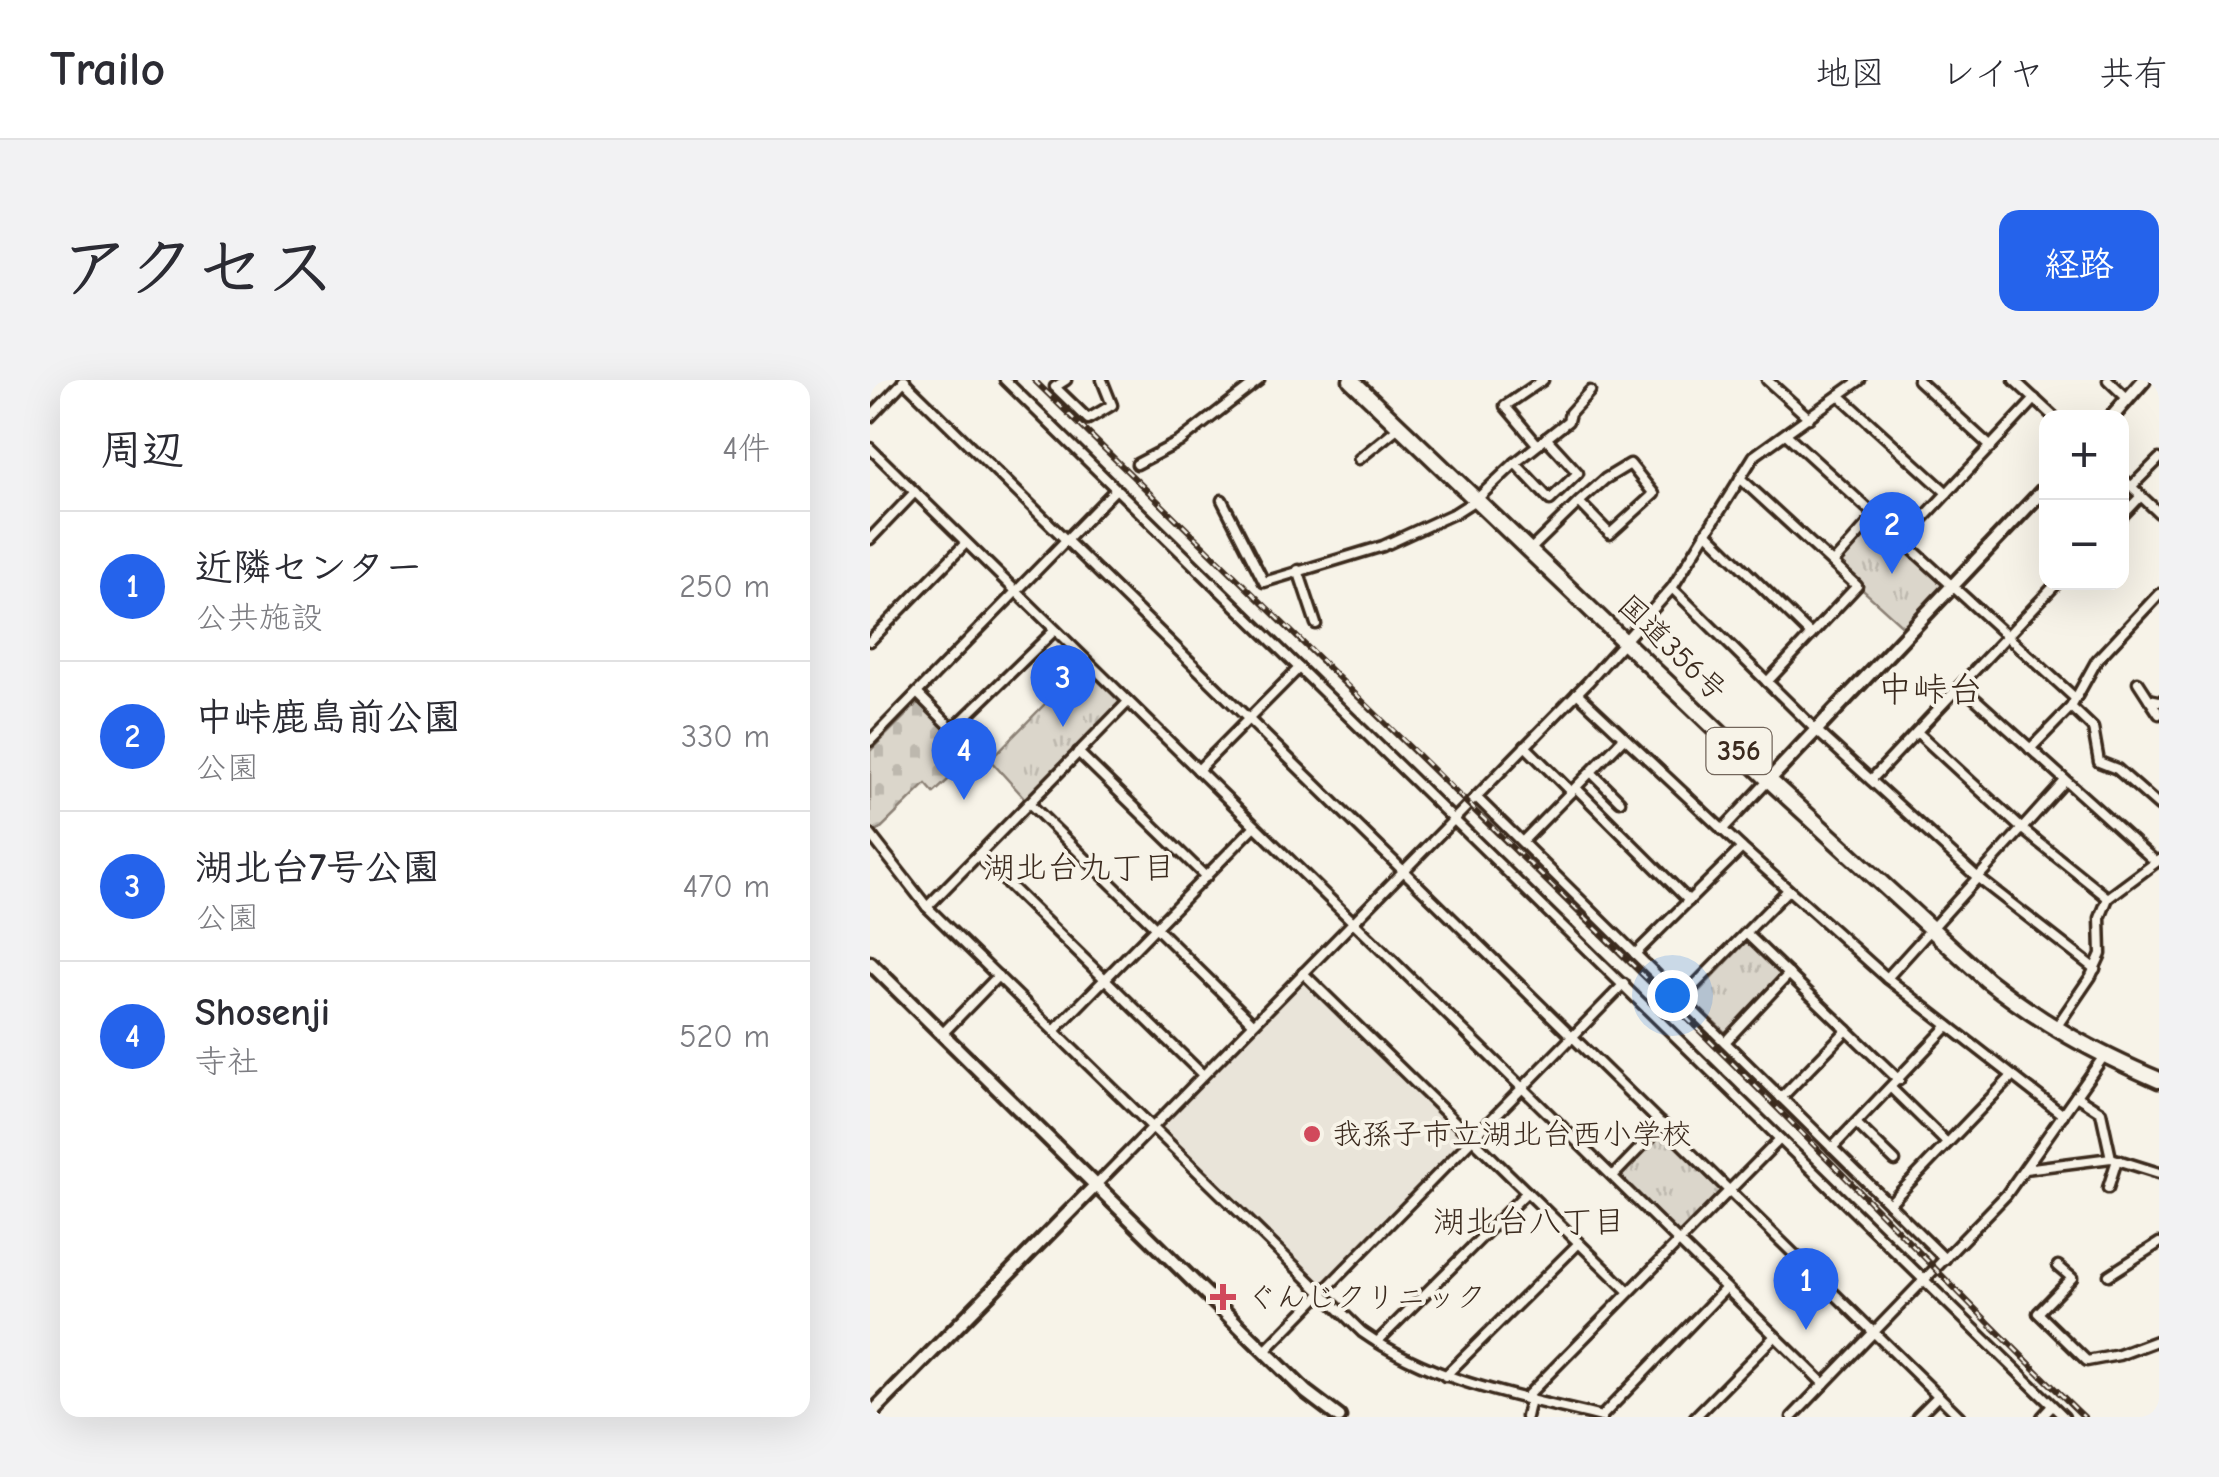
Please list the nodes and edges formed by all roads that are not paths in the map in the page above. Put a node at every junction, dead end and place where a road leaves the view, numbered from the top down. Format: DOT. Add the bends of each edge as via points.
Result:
graph roads {
  1 [pos="904,380"];
  2 [pos="1005,380"];
  3 [pos="1066,380"];
  4 [pos="1102,380"];
  5 [pos="1259,380"];
  6 [pos="1351,380"];
  7 [pos="1543,380"];
  8 [pos="1767,380"];
  9 [pos="1860,380"];
  10 [pos="1918,380"];
  11 [pos="2014,380"];
  12 [pos="2108,380"];
  13 [pos="2144,380"];
  14 [pos="1590,390"];
  15 [pos="1839,396"];
  16 [pos="2128,399"];
  17 [pos="2035,400"];
  18 [pos="2046,410"];
  19 [pos="2118,410"];
  20 [pos="870,416"];
  21 [pos="1809,418"];
  22 [pos="1400,426"];
  23 [pos="1787,435"];
  24 [pos="1542,441"];
  25 [pos="1991,447"];
  26 [pos="870,448"];
  27 [pos="1360,459"];
  28 [pos="2159,459"];
  29 [pos="1515,462"];
  30 [pos="1137,464"];
  31 [pos="1740,478"];
  32 [pos="2129,484"];
  33 [pos="2132,486"];
  34 [pos="1116,489"];
  35 [pos="915,492"];
  36 [pos="1947,493"];
  37 [pos="2039,494"];
  38 [pos="2141,496"];
  39 [pos="1222,500"];
  40 [pos="1476,500"];
  41 [pos="1579,502"];
  42 [pos="2129,509"];
  43 [pos="2159,512"];
  44 [pos="1875,516"];
  45 [pos="1706,532"];
  46 [pos="870,538"];
  47 [pos="1066,540"];
  48 [pos="1902,541"];
  49 [pos="966,543"];
  50 [pos="1530,550"];
  51 [pos="1832,563"];
  52 [pos="1298,570"];
  53 [pos="1952,586"];
  54 [pos="1672,588"];
  55 [pos="2050,590"];
  56 [pos="1016,592"];
  57 [pos="2159,594"];
  58 [pos="1316,624"];
  59 [pos="1055,630"];
  60 [pos="1811,635"];
  61 [pos="2007,636"];
  62 [pos="1624,640"];
  63 [pos="870,641"];
  64 [pos="1298,668"];
  65 [pos="1767,682"];
  66 [pos="2138,682"];
  67 [pos="1961,686"];
  68 [pos="1577,693"];
  69 [pos="916,694"];
  70 [pos="2154,700"];
  71 [pos="1128,702"];
  72 [pos="2073,702"];
  73 [pos="2159,714"];
  74 [pos="1249,718"];
  75 [pos="1816,730"];
  76 [pos="1917,732"];
  77 [pos="1624,738"];
  78 [pos="870,741"];
  79 [pos="1526,746"];
  80 [pos="2030,749"];
  81 [pos="1078,752"];
  82 [pos="1198,770"];
  83 [pos="1591,772"];
  84 [pos="1769,780"];
  85 [pos="1871,780"];
  86 [pos="2066,781"];
  87 [pos="1573,790"];
  88 [pos="2159,791"];
  89 [pos="1476,797"];
  90 [pos="1620,801"];
  91 [pos="1028,803"];
  92 [pos="2158,805"];
  93 [pos="1454,819"];
  94 [pos="1255,826"];
  95 [pos="2021,828"];
  96 [pos="1722,830"];
  97 [pos="870,834"];
  98 [pos="1522,842"];
  99 [pos="1742,848"];
  100 [pos="978,855"];
  101 [pos="2158,861"];
  102 [pos="1404,870"];
  103 [pos="1206,877"];
  104 [pos="1977,877"];
  105 [pos="1788,890"];
  106 [pos="2108,898"];
  107 [pos="1689,901"];
  108 [pos="928,907"];
  109 [pos="1353,922"];
  110 [pos="1156,928"];
  111 [pos="1931,928"];
  112 [pos="1747,934"];
  113 [pos="1635,954"];
  114 [pos="870,964"];
  115 [pos="2095,969"];
  116 [pos="1303,972"];
  117 [pos="1789,974"];
  118 [pos="998,976"];
  119 [pos="1887,978"];
  120 [pos="1105,979"];
  121 [pos="1624,984"];
  122 [pos="1681,999"];
  123 [pos="1253,1023"];
  124 [pos="1948,1026"];
  125 [pos="2055,1029"];
  126 [pos="1055,1030"];
  127 [pos="1847,1030"];
  128 [pos="942,1034"];
  129 [pos="1573,1036"];
  130 [pos="1725,1042"];
  131 [pos="2104,1056"];
  132 [pos="1203,1075"];
  133 [pos="2012,1076"];
  134 [pos="1900,1080"];
  135 [pos="2159,1080"];
  136 [pos="1522,1088"];
  137 [pos="1892,1088"];
  138 [pos="2076,1096"];
  139 [pos="1781,1098"];
  140 [pos="2063,1115"];
  141 [pos="1663,1124"];
  142 [pos="1856,1124"];
  143 [pos="1152,1126"];
  144 [pos="1472,1138"];
  145 [pos="1780,1139"];
  146 [pos="1947,1144"];
  147 [pos="1832,1148"];
  148 [pos="2114,1159"];
  149 [pos="1895,1161"];
  150 [pos="2083,1162"];
  151 [pos="2025,1169"];
  152 [pos="2159,1172"];
  153 [pos="1612,1176"];
  154 [pos="2083,1176"];
  155 [pos="1096,1185"];
  156 [pos="2108,1188"];
  157 [pos="1730,1190"];
  158 [pos="1527,1192"];
  159 [pos="1889,1204"];
  160 [pos="1678,1241"];
  161 [pos="1579,1243"];
  162 [pos="2159,1243"];
  163 [pos="1945,1259"];
  164 [pos="2058,1266"];
  165 [pos="2109,1275"];
  166 [pos="1924,1281"];
  167 [pos="1726,1288"];
  168 [pos="1322,1292"];
  169 [pos="1629,1292"];
  170 [pos="1875,1332"];
  171 [pos="1774,1336"];
  172 [pos="2159,1340"];
  173 [pos="1376,1342"];
  174 [pos="1265,1351"];
  175 [pos="1445,1376"];
  176 [pos="1824,1384"];
  177 [pos="1938,1396"];
  178 [pos="1527,1399"];
  179 [pos="2052,1406"];
  180 [pos="870,1415"];
  181 [pos="1339,1417"];
  182 [pos="1526,1417"];
  183 [pos="1602,1417"];
  184 [pos="1695,1417"];
  185 [pos="1792,1417"];
  186 [pos="1917,1417"];
  187 [pos="1960,1417"];
  188 [pos="2042,1417"];
  189 [pos="2064,1417"];
  1 -- 20 [label="street"];
  1 -- 47 [label="street"];
  2 -- 34 [label="street"];
  3 -- 4 [label="street" via="1055,386 1088,418 1112,404"];
  5 -- 30 [label="street" via="1179,442"];
  6 -- 22 [label="highway, 国道356号 / 356"];
  7 -- 24 [label="street" via="1505,406"];
  8 -- 21 [label="street"];
  9 -- 15 [label="street"];
  10 -- 25 [label="street"];
  11 -- 17 [label="street"];
  12 -- 16 [label="street"];
  13 -- 16 [label="street"];
  14 -- 24 [label="street" via="1568,421"];
  15 -- 21 [label="street"];
  15 -- 36 [label="street"];
  16 -- 19 [label="street"];
  17 -- 18 [label="street"];
  17 -- 25 [label="street"];
  21 -- 23 [label="street"];
  22 -- 27 [label="street"];
  22 -- 40 [label="highway, 国道356号 / 356"];
  23 -- 31 [label="street" via="1754,456"];
  23 -- 44 [label="street"];
  24 -- 29 [label="street"];
  24 -- 29 [label="street" via="1578,474 1550,500"];
  25 -- 36 [label="street"];
  26 -- 35 [label="street"];
  28 -- 33 [label="street"];
  29 -- 40 [label="street"];
  31 -- 45 [label="street"];
  31 -- 51 [label="street"];
  32 -- 33 [label="street"];
  33 -- 38 [label="street"];
  34 -- 47 [label="street"];
  34 -- 64 [label="street"];
  35 -- 46 [label="street"];
  35 -- 49 [label="street"];
  36 -- 48 [label="street"];
  37 -- 53 [label="street"];
  38 -- 42 [label="street"];
  38 -- 43 [label="street"];
  39 -- 52 [label="street" via="1264,582"];
  40 -- 50 [label="highway, 国道356号 / 356"];
  40 -- 52 [label="street" via="1383,546"];
  41 -- 41 [label="street" via="1630,464 1654,494 1610,534"];
  41 -- 50 [label="street"];
  44 -- 48 [label="street"];
  44 -- 51 [label="street"];
  45 -- 54 [label="street"];
  45 -- 60 [label="street"];
  47 -- 56 [label="street"];
  47 -- 74 [label="street"];
  48 -- 53 [label="street"];
  49 -- 56 [label="street"];
  49 -- 63 [label="street"];
  50 -- 62 [label="highway, 国道356号 / 356"];
  51 -- 60 [label="street" via="1857,586"];
  52 -- 58 [label="street"];
  53 -- 61 [label="street"];
  53 -- 75 [label="street"];
  54 -- 62 [label="street"];
  54 -- 65 [label="street"];
  55 -- 61 [label="street"];
  56 -- 59 [label="street"];
  56 -- 69 [label="street"];
  57 -- 72 [label="street" via="2097,660"];
  59 -- 69 [label="street" via="953,729"];
  59 -- 71 [label="street"];
  60 -- 65 [label="street"];
  61 -- 67 [label="street"];
  61 -- 72 [label="street"];
  62 -- 68 [label="street"];
  62 -- 84 [label="highway, 国道356号 / 356"];
  64 -- 74 [label="street"];
  64 -- 93 [label="street"];
  65 -- 75 [label="street"];
  66 -- 70 [label="street"];
  67 -- 76 [label="street"];
  67 -- 80 [label="street"];
  68 -- 77 [label="street"];
  68 -- 79 [label="street"];
  69 -- 78 [label="street"];
  70 -- 73 [label="street"];
  71 -- 81 [label="street"];
  71 -- 82 [label="street"];
  72 -- 80 [label="street"];
  72 -- 92 [label="street" via="2093,728 2099,762"];
  74 -- 82 [label="street"];
  74 -- 102 [label="street"];
  75 -- 84 [label="street"];
  75 -- 85 [label="street"];
  76 -- 85 [label="street"];
  76 -- 95 [label="street"];
  77 -- 83 [label="street"];
  77 -- 96 [label="street"];
  79 -- 87 [label="street"];
  79 -- 89 [label="street"];
  80 -- 86 [label="street"];
  81 -- 91 [label="street"];
  81 -- 103 [label="street"];
  82 -- 94 [label="street"];
  83 -- 87 [label="street"];
  83 -- 90 [label="street"];
  84 -- 96 [label="street"];
  84 -- 111 [label="highway, 国道356号 / 356"];
  85 -- 104 [label="street"];
  86 -- 95 [label="street"];
  86 -- 101 [label="street"];
  87 -- 98 [label="street"];
  87 -- 107 [label="street"];
  88 -- 92 [label="street"];
  89 -- 93 [label="street"];
  89 -- 98 [label="street"];
  91 -- 100 [label="street"];
  91 -- 110 [label="street"];
  93 -- 102 [label="street"];
  93 -- 121 [label="street"];
  94 -- 103 [label="street"];
  94 -- 109 [label="street"];
  95 -- 104 [label="street"];
  95 -- 106 [label="street"];
  96 -- 99 [label="street"];
  97 -- 108 [label="street"];
  98 -- 113 [label="street"];
  99 -- 105 [label="street"];
  99 -- 107 [label="street"];
  100 -- 108 [label="street"];
  100 -- 120 [label="street"];
  101 -- 106 [label="street"];
  102 -- 109 [label="street"];
  102 -- 129 [label="street"];
  103 -- 110 [label="street"];
  104 -- 111 [label="street"];
  104 -- 115 [label="street"];
  105 -- 112 [label="street"];
  105 -- 119 [label="street"];
  106 -- 115 [label="street"];
  107 -- 113 [label="street"];
  108 -- 118 [label="street"];
  109 -- 116 [label="street"];
  109 -- 136 [label="street"];
  110 -- 120 [label="street"];
  110 -- 123 [label="street"];
  111 -- 119 [label="street"];
  111 -- 125 [label="highway, 国道356号 / 356"];
  112 -- 117 [label="street"];
  112 -- 122 [label="street"];
  113 -- 122 [label="street"];
  114 -- 128 [label="street"];
  115 -- 125 [label="street"];
  116 -- 123 [label="street"];
  116 -- 144 [label="street"];
  117 -- 127 [label="street"];
  117 -- 130 [label="street"];
  118 -- 126 [label="street"];
  118 -- 128 [label="street"];
  119 -- 124 [label="street"];
  120 -- 126 [label="street"];
  120 -- 132 [label="street"];
  121 -- 129 [label="street"];
  121 -- 145 [label="street"];
  122 -- 130 [label="street"];
  123 -- 132 [label="street"];
  124 -- 133 [label="street"];
  124 -- 134 [label="street"];
  125 -- 131 [label="highway, 国道356号 / 356"];
  126 -- 143 [label="street"];
  127 -- 134 [label="street"];
  127 -- 139 [label="street"];
  128 -- 155 [label="street"];
  129 -- 136 [label="street"];
  129 -- 141 [label="street"];
  130 -- 139 [label="street"];
  131 -- 135 [label="highway, 国道356号 / 356"];
  131 -- 138 [label="street"];
  132 -- 143 [label="street"];
  133 -- 140 [label="street"];
  133 -- 146 [label="street"];
  134 -- 137 [label="street"];
  136 -- 144 [label="street"];
  136 -- 153 [label="street"];
  137 -- 142 [label="street"];
  137 -- 146 [label="street"];
  138 -- 140 [label="street"];
  138 -- 148 [label="street" via="2101,1112"];
  139 -- 147 [label="street"];
  140 -- 151 [label="street"];
  141 -- 153 [label="street"];
  141 -- 157 [label="street"];
  142 -- 147 [label="street"];
  142 -- 149 [label="street"];
  143 -- 155 [label="street"];
  143 -- 168 [label="street"];
  144 -- 158 [label="street"];
  144 -- 168 [label="street"];
  145 -- 157 [label="street"];
  145 -- 166 [label="street"];
  146 -- 159 [label="street"];
  147 -- 159 [label="street"];
  148 -- 150 [label="street"];
  148 -- 152 [label="street"];
  148 -- 156 [label="street"];
  150 -- 151 [label="street"];
  150 -- 154 [label="street"];
  151 -- 163 [label="street"];
  153 -- 160 [label="street"];
  155 -- 174 [label="street"];
  155 -- 180 [label="street"];
  157 -- 160 [label="street"];
  157 -- 170 [label="street"];
  158 -- 161 [label="street"];
  158 -- 173 [label="street"];
  159 -- 163 [label="street"];
  160 -- 167 [label="street"];
  160 -- 169 [label="street"];
  161 -- 169 [label="street"];
  161 -- 175 [label="street"];
  162 -- 165 [label="street"];
  163 -- 166 [label="street"];
  164 -- 172 [label="street" via="2072,1278 2038,1312 2087,1361"];
  166 -- 170 [label="street"];
  166 -- 179 [label="street"];
  167 -- 171 [label="street"];
  167 -- 183 [label="street"];
  168 -- 173 [label="street"];
  168 -- 174 [label="street"];
  169 -- 178 [label="street"];
  170 -- 176 [label="street"];
  170 -- 177 [label="street"];
  171 -- 176 [label="street"];
  171 -- 184 [label="street"];
  173 -- 175 [label="street"];
  174 -- 181 [label="street"];
  175 -- 178 [label="street"];
  176 -- 185 [label="street"];
  177 -- 186 [label="street"];
  177 -- 187 [label="street"];
  178 -- 182 [label="street"];
  178 -- 183 [label="street"];
  179 -- 188 [label="street"];
  179 -- 189 [label="street"];
}
